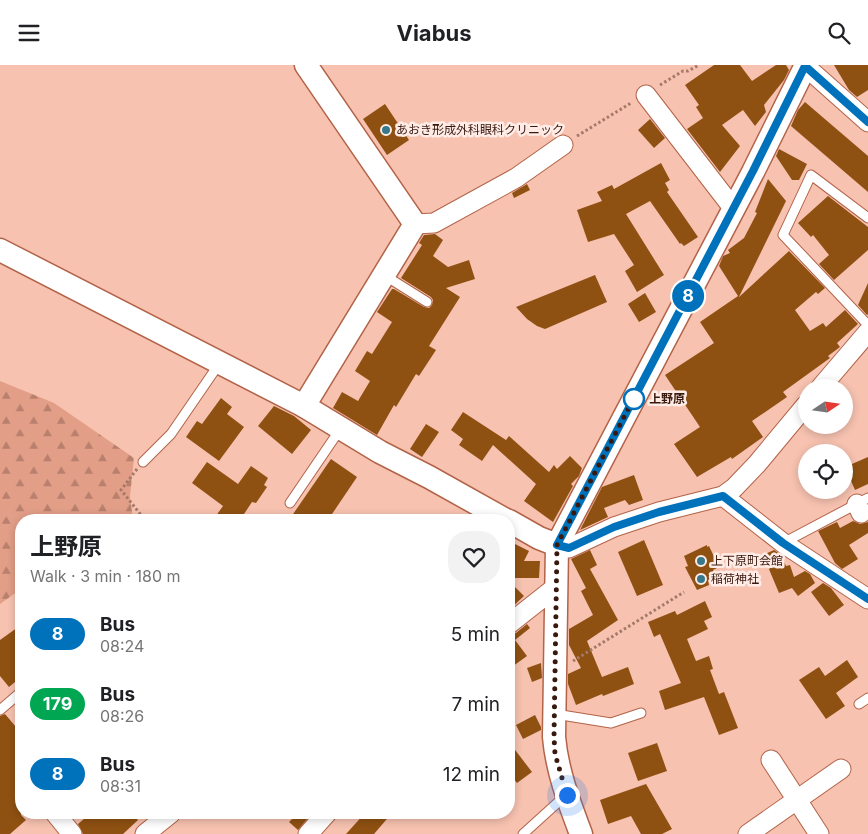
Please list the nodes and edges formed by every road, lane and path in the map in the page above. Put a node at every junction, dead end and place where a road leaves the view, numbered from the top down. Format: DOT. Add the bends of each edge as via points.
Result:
graph roads {
  1 [pos="306,65"];
  2 [pos="699,65"];
  3 [pos="805,65"];
  4 [pos="646,95"];
  5 [pos="868,122"];
  6 [pos="563,145"];
  7 [pos="734,208"];
  8 [pos="868,218"];
  9 [pos="415,224"];
  10 [pos="0,250"];
  11 [pos="384,275"];
  12 [pos="427,302"];
  13 [pos="868,325"];
  14 [pos="868,332"];
  15 [pos="219,363"];
  16 [pos="828,379"];
  17 [pos="304,406"];
  18 [pos="798,415"];
  19 [pos="341,428"];
  20 [pos="143,462"];
  21 [pos="723,496"];
  22 [pos="290,503"];
  23 [pos="862,505"];
  24 [pos="139,514"];
  25 [pos="495,514"];
  26 [pos="515,525"];
  27 [pos="783,543"];
  28 [pos="557,545"];
  29 [pos="556,587"];
  30 [pos="684,592"];
  31 [pos="866,595"];
  32 [pos="515,619"];
  33 [pos="555,670"];
  34 [pos="15,697"];
  35 [pos="868,698"];
  36 [pos="859,704"];
  37 [pos="0,710"];
  38 [pos="641,713"];
  39 [pos="554,714"];
  40 [pos="772,760"];
  41 [pos="841,769"];
  42 [pos="567,795"];
  43 [pos="798,801"];
  44 [pos="60,819"];
  45 [pos="164,819"];
  46 [pos="322,819"];
  47 [pos="72,834"];
  48 [pos="145,834"];
  49 [pos="308,834"];
  50 [pos="523,834"];
  51 [pos="582,834"];
  52 [pos="748,834"];
  53 [pos="820,834"];
  1 -- 9 [label="street"];
  2 -- 4 [label="path" via="683,71"];
  3 -- 5 [label="street"];
  3 -- 7 [label="street"];
  4 -- 6 [label="path"];
  4 -- 7 [label="street"];
  6 -- 9 [label="street" via="516,178 434,223"];
  7 -- 28 [label="street"];
  8 -- 13 [label="lane" via="811,175 783,235"];
  9 -- 11 [label="street"];
  10 -- 15 [label="street"];
  11 -- 12 [label="lane"];
  11 -- 17 [label="street"];
  14 -- 16 [label="street"];
  15 -- 17 [label="street"];
  15 -- 20 [label="lane" via="171,434"];
  17 -- 19 [label="street"];
  18 -- 21 [label="street" via="757,464"];
  19 -- 22 [label="lane"];
  19 -- 25 [label="street"];
  20 -- 24 [label="path" via="121,490"];
  21 -- 27 [label="street"];
  21 -- 28 [label="street" via="614,527 569,548"];
  23 -- 27 [label="lane"];
  26 -- 28 [label="street"];
  27 -- 31 [label="street"];
  28 -- 29 [label="street"];
  29 -- 32 [label="street"];
  29 -- 33 [label="street"];
  30 -- 33 [label="path"];
  33 -- 39 [label="street"];
  34 -- 37 [label="lane"];
  35 -- 36 [label="lane"];
  38 -- 39 [label="lane" via="610,723"];
  39 -- 42 [label="street" via="555,754"];
  40 -- 43 [label="street"];
  41 -- 43 [label="street"];
  42 -- 50 [label="lane"];
  42 -- 51 [label="street"];
  43 -- 52 [label="street"];
  43 -- 53 [label="street"];
  44 -- 47 [label="street"];
  45 -- 48 [label="street"];
  46 -- 49 [label="street"];
}
